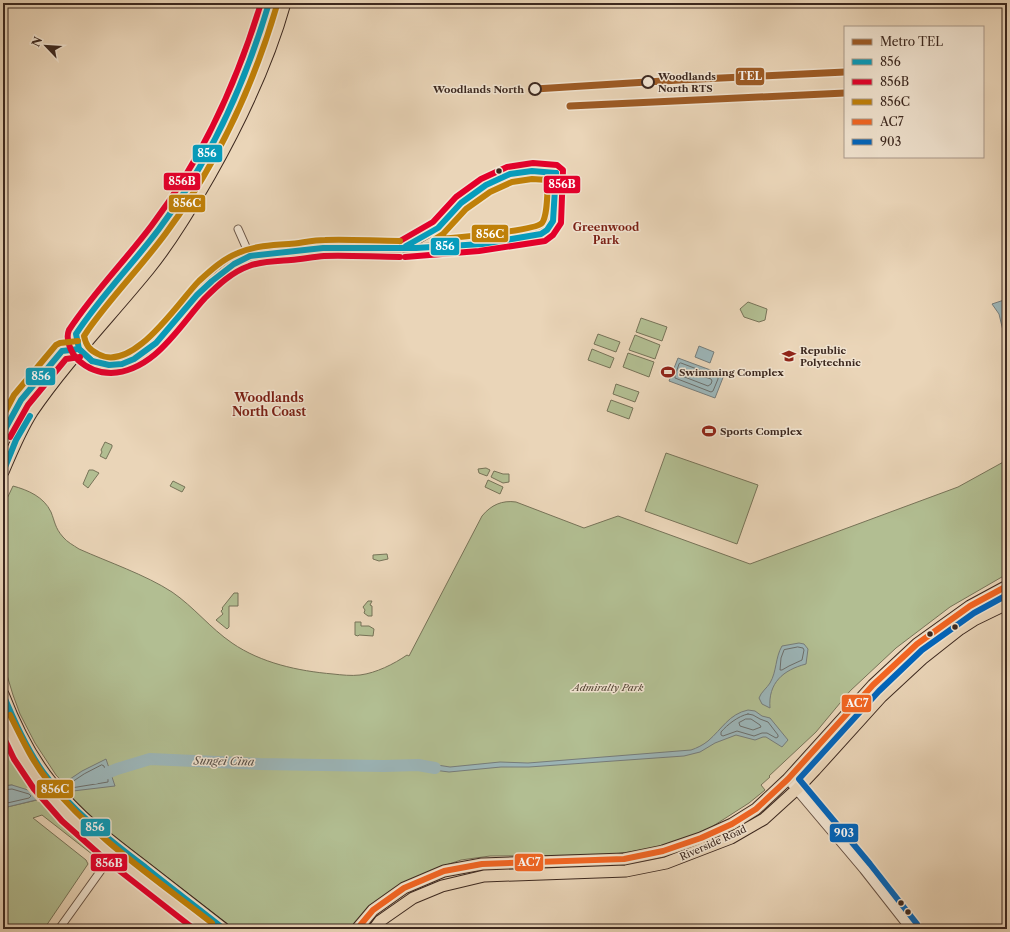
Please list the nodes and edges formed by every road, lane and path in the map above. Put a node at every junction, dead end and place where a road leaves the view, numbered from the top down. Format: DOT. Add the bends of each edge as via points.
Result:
graph roads {
  1 [pos="269,3"];
  2 [pos="285,3"];
  3 [pos="238,229"];
  4 [pos="402,249"];
  5 [pos="250,256"];
  6 [pos="76,334"];
  7 [pos="79,349"];
  8 [pos="62,351"];
  9 [pos="88,357"];
  10 [pos="70,362"];
  11 [pos="3,433"];
  12 [pos="3,472"];
  13 [pos="1007,586"];
  14 [pos="1007,604"];
  15 [pos="3,694"];
  16 [pos="3,718"];
  17 [pos="788,779"];
  18 [pos="46,784"];
  19 [pos="796,788"];
  20 [pos="112,855"];
  21 [pos="59,929"];
  22 [pos="207,929"];
  23 [pos="224,929"];
  24 [pos="357,929"];
  25 [pos="374,929"];
  26 [pos="911,929"];
  1 -- 6 [label="main road" via="248,66 220,130 201,165 159,228 99,301"];
  2 -- 7 [label="main road" via="256,86 235,130 189,212 148,270"];
  3 -- 5 [label="street"];
  4 -- 4 [label="street" via="438,228 462,203 486,185 510,174 532,171 556,173 553,221 541,234 482,244"];
  4 -- 5 [label="street" via="323,248"];
  5 -- 9 [label="street" via="234,264 212,281 156,343 134,359 122,364 109,365 96,363"];
  6 -- 7 [label="main road"];
  6 -- 8 [label="main road"];
  7 -- 8 [label="main road"];
  7 -- 9 [label="main road"];
  7 -- 10 [label="main road"];
  8 -- 11 [label="main road" via="21,400"];
  9 -- 10 [label="main road"];
  10 -- 12 [label="main road" via="32,412 16,440"];
  13 -- 17 [label="main road, Riverside Road" via="970,606 917,644 873,685"];
  14 -- 19 [label="main road, Riverside Road" via="960,629 922,659 881,697"];
  15 -- 18 [label="main road"];
  16 -- 18 [label="main road" via="21,755"];
  17 -- 19 [label="street"];
  17 -- 24 [label="main road, Riverside Road" via="756,809 732,824 664,852 624,859 482,864 444,871 404,888 374,910"];
  18 -- 20 [label="main road" via="52,798 67,815"];
  18 -- 23 [label="main road" via="63,796 117,846"];
  19 -- 25 [label="main road, Riverside Road" via="764,819 749,828 666,864 626,871 484,876 442,886 413,898 380,921"];
  19 -- 26 [label="street"];
  20 -- 21 [label="street"];
  20 -- 22 [label="main road"];
}
